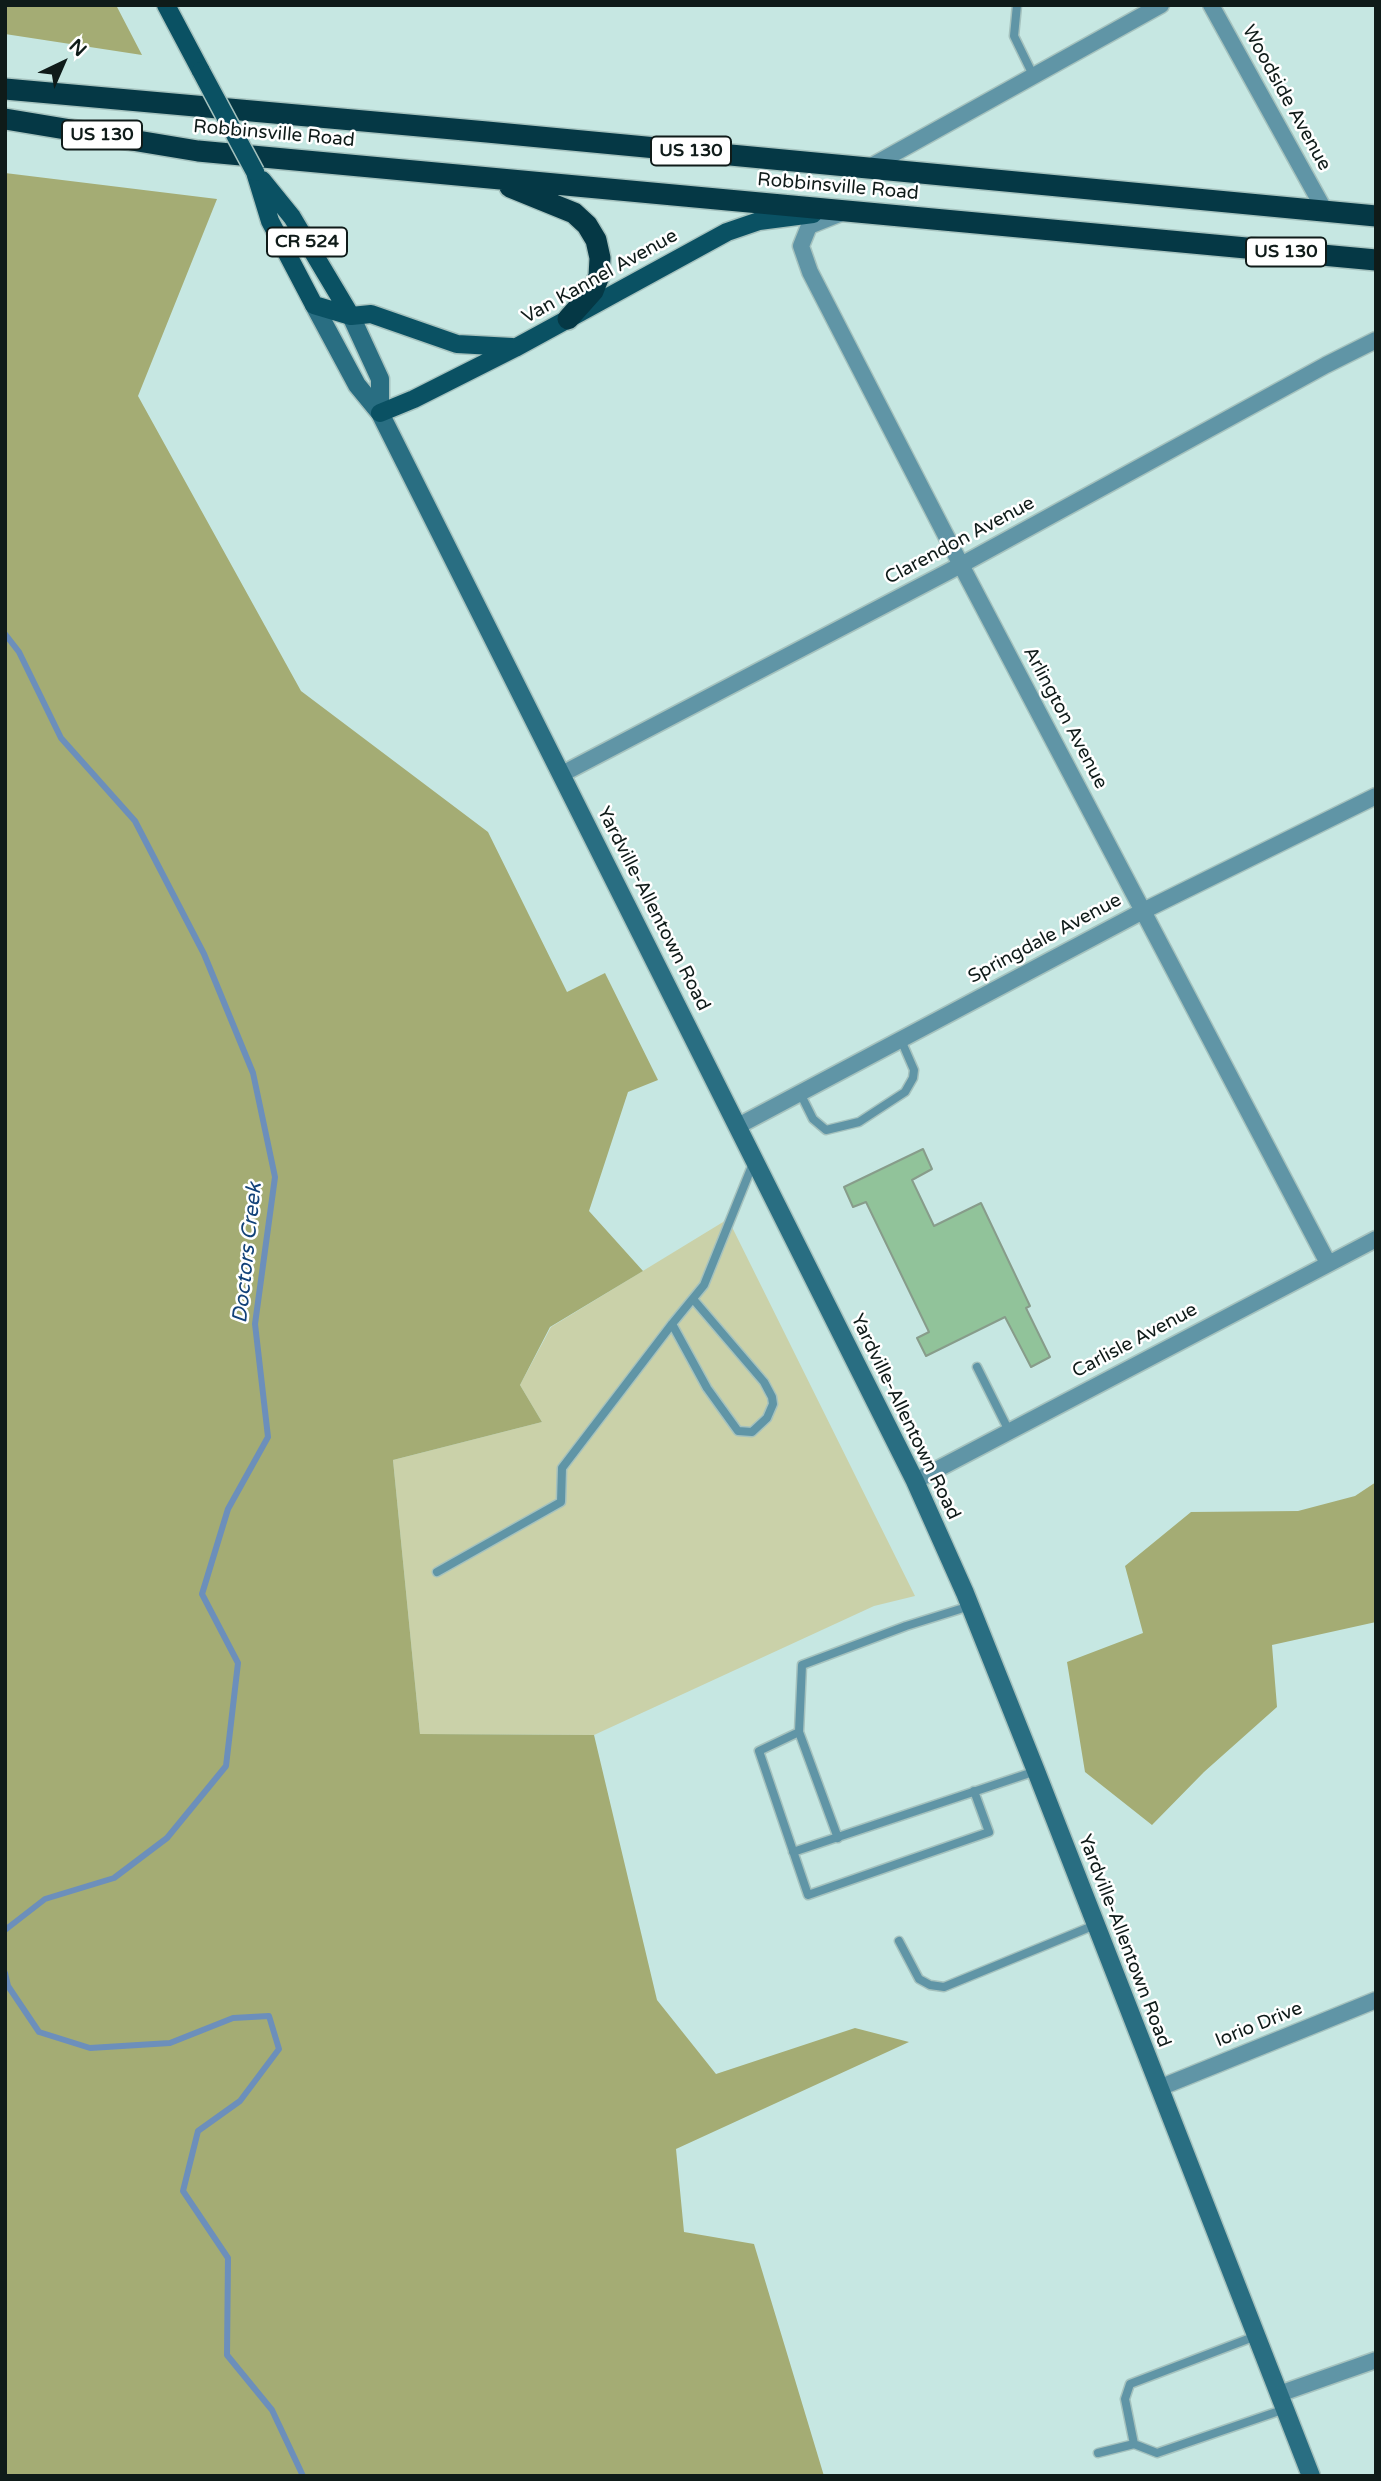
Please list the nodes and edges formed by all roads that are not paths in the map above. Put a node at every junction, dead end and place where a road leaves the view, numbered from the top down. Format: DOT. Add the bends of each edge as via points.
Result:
graph roads {
  1 [pos="166,5"];
  2 [pos="1017,5"];
  3 [pos="1161,5"];
  4 [pos="1210,5"];
  5 [pos="1034,77"];
  6 [pos="5,89"];
  7 [pos="11,122"];
  8 [pos="868,168"];
  9 [pos="255,172"];
  10 [pos="460,174"];
  11 [pos="849,211"];
  12 [pos="1325,211"];
  13 [pos="1376,216"];
  14 [pos="1350,258"];
  15 [pos="1376,260"];
  16 [pos="1376,271"];
  17 [pos="314,305"];
  18 [pos="351,316"];
  19 [pos="568,319"];
  20 [pos="1376,340"];
  21 [pos="515,348"];
  22 [pos="380,413"];
  23 [pos="961,565"];
  24 [pos="562,774"];
  25 [pos="1376,796"];
  26 [pos="1143,911"];
  27 [pos="901,1040"];
  28 [pos="800,1093"];
  29 [pos="738,1126"];
  30 [pos="755,1158"];
  31 [pos="1376,1239"];
  32 [pos="1328,1263"];
  33 [pos="693,1299"];
  34 [pos="672,1324"];
  35 [pos="976,1367"];
  36 [pos="1009,1432"];
  37 [pos="915,1481"];
  38 [pos="437,1572"];
  39 [pos="970,1606"];
  40 [pos="799,1732"];
  41 [pos="1036,1771"];
  42 [pos="974,1791"];
  43 [pos="838,1838"];
  44 [pos="793,1852"];
  45 [pos="1095,1925"];
  46 [pos="899,1941"];
  47 [pos="1376,2000"];
  48 [pos="1159,2088"];
  49 [pos="1256,2336"];
  50 [pos="1376,2360"];
  51 [pos="1282,2402"];
  52 [pos="1133,2444"];
  53 [pos="1098,2453"];
  54 [pos="1311,2476"];
  1 -- 9 [label="main road, Yardville-Allentown Road / CR 524, bridge"];
  2 -- 5 [label="lane" via="1014,36"];
  3 -- 5 [label="street"];
  4 -- 12 [label="street, Woodside Avenue"];
  5 -- 8 [label="street"];
  6 -- 8 [label="highway, Robbinsville Road / US 130"];
  7 -- 10 [label="highway, Robbinsville Road / US 130" via="198,151"];
  8 -- 12 [label="highway, Robbinsville Road / US 130"];
  9 -- 17 [label="main road, Yardville-Allentown Road / CR 524" via="270,221"];
  9 -- 18 [label="main road, Yardville-Allentown Road / CR 524" via="292,217"];
  10 -- 11 [label="highway, Robbinsville Road / US 130"];
  10 -- 19 [label="highway" via="535,195 574,213 587,225 596,240 599,276 593,291"];
  11 -- 14 [label="highway, Robbinsville Road / US 130"];
  11 -- 19 [label="main road, Van Kannel Avenue" via="778,218 727,232"];
  11 -- 23 [label="street, Arlington Avenue" via="809,226 801,246 810,272"];
  12 -- 13 [label="highway, Robbinsville Road / US 130"];
  14 -- 15 [label="highway, Robbinsville Road / US 130"];
  14 -- 16 [label="highway"];
  17 -- 18 [label="main road"];
  17 -- 22 [label="main road, Yardville-Allentown Road / CR 524" via="357,386"];
  18 -- 21 [label="main road" via="372,314 457,344"];
  18 -- 22 [label="main road, Yardville-Allentown Road / CR 524" via="380,379"];
  19 -- 21 [label="main road, Van Kannel Avenue"];
  20 -- 23 [label="street, Clarendon Avenue"];
  21 -- 22 [label="main road, Van Kannel Avenue"];
  22 -- 24 [label="main road, Yardville-Allentown Road / CR 524"];
  23 -- 24 [label="street, Clarendon Avenue"];
  23 -- 26 [label="street, Arlington Avenue"];
  24 -- 29 [label="main road, Yardville-Allentown Road / CR 524"];
  25 -- 26 [label="street, Springdale Avenue"];
  26 -- 27 [label="street, Springdale Avenue"];
  26 -- 32 [label="street, Arlington Avenue"];
  27 -- 28 [label="street, Springdale Avenue"];
  27 -- 28 [label="lane" via="913,1078 905,1092 859,1122 826,1130"];
  28 -- 29 [label="street, Springdale Avenue"];
  29 -- 30 [label="main road, Yardville-Allentown Road / CR 524"];
  30 -- 33 [label="lane" via="704,1285"];
  30 -- 37 [label="main road, Yardville-Allentown Road / CR 524"];
  31 -- 32 [label="street, Carlisle Avenue"];
  32 -- 36 [label="street, Carlisle Avenue"];
  33 -- 34 [label="lane"];
  33 -- 34 [label="lane" via="772,1397 766,1418 752,1432 738,1432 707,1388"];
  34 -- 38 [label="lane" via="562,1468 561,1502"];
  35 -- 36 [label="lane"];
  36 -- 37 [label="street, Carlisle Avenue"];
  37 -- 39 [label="main road, Yardville-Allentown Road / CR 524"];
  39 -- 40 [label="lane" via="802,1665"];
  39 -- 41 [label="main road, Yardville-Allentown Road / CR 524"];
  40 -- 43 [label="lane"];
  40 -- 44 [label="lane" via="759,1751"];
  41 -- 42 [label="lane"];
  41 -- 45 [label="main road, Yardville-Allentown Road / CR 524"];
  42 -- 43 [label="lane"];
  42 -- 44 [label="lane" via="989,1832 808,1895"];
  43 -- 44 [label="lane"];
  45 -- 46 [label="lane" via="944,1987 919,1979"];
  45 -- 48 [label="main road, Yardville-Allentown Road / CR 524"];
  47 -- 48 [label="street, Iorio Drive"];
  48 -- 49 [label="main road, Yardville-Allentown Road / CR 524"];
  49 -- 51 [label="main road, Yardville-Allentown Road / CR 524"];
  49 -- 52 [label="lane" via="1130,2385 1125,2399"];
  50 -- 51 [label="street"];
  51 -- 52 [label="lane" via="1157,2453"];
  51 -- 54 [label="main road, Yardville-Allentown Road / CR 524"];
  52 -- 53 [label="lane"];
}
